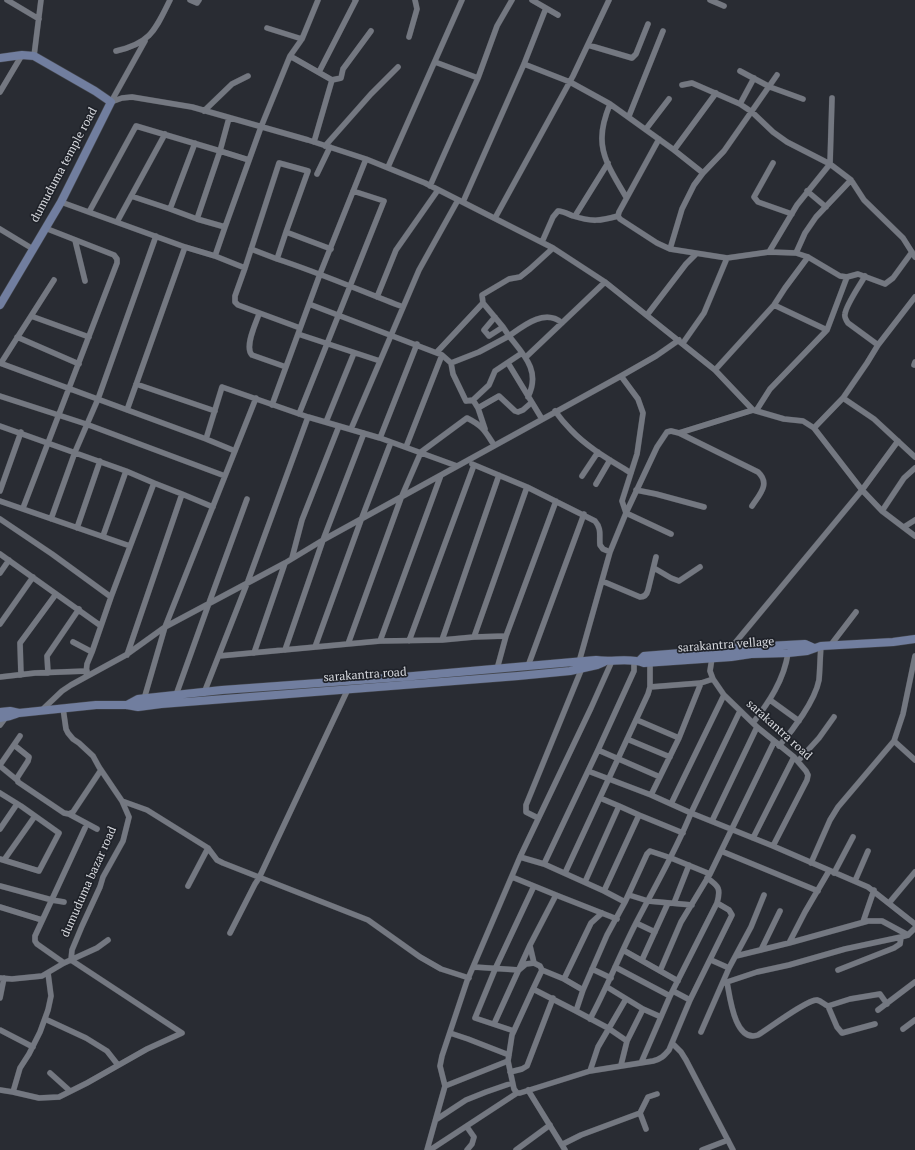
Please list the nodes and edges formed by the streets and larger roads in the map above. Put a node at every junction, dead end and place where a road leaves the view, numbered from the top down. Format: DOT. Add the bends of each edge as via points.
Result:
graph roads {
  1 [pos="7,0"];
  2 [pos="41,0"];
  3 [pos="170,0"];
  4 [pos="190,0"];
  5 [pos="200,0"];
  6 [pos="318,0"];
  7 [pos="355,0"];
  8 [pos="415,0"];
  9 [pos="462,0"];
  10 [pos="512,0"];
  11 [pos="532,0"];
  12 [pos="609,0"];
  13 [pos="710,0"];
  14 [pos="724,6"];
  15 [pos="546,8"];
  16 [pos="558,15"];
  17 [pos="39,19"];
  18 [pos="648,24"];
  19 [pos="267,28"];
  20 [pos="370,31"];
  21 [pos="664,31"];
  22 [pos="410,37"];
  23 [pos="302,39"];
  24 [pos="145,41"];
  25 [pos="588,44"];
  26 [pos="116,51"];
  27 [pos="22,55"];
  28 [pos="34,56"];
  29 [pos="290,56"];
  30 [pos="0,58"];
  31 [pos="435,62"];
  32 [pos="524,64"];
  33 [pos="398,67"];
  34 [pos="740,71"];
  35 [pos="319,72"];
  36 [pos="777,75"];
  37 [pos="248,76"];
  38 [pos="478,78"];
  39 [pos="754,78"];
  40 [pos="332,80"];
  41 [pos="570,82"];
  42 [pos="682,85"];
  43 [pos="770,87"];
  44 [pos="0,92"];
  45 [pos="716,93"];
  46 [pos="832,98"];
  47 [pos="669,99"];
  48 [pos="803,99"];
  49 [pos="111,102"];
  50 [pos="610,104"];
  51 [pos="740,104"];
  52 [pos="204,111"];
  53 [pos="752,112"];
  54 [pos="629,116"];
  55 [pos="229,118"];
  56 [pos="261,127"];
  57 [pos="646,128"];
  58 [pos="165,134"];
  59 [pos="659,139"];
  60 [pos="314,142"];
  61 [pos="195,143"];
  62 [pos="327,147"];
  63 [pos="674,150"];
  64 [pos="220,151"];
  65 [pos="366,159"];
  66 [pos="249,160"];
  67 [pos="608,163"];
  68 [pos="773,163"];
  69 [pos="830,164"];
  70 [pos="388,167"];
  71 [pos="703,173"];
  72 [pos="317,174"];
  73 [pos="851,180"];
  74 [pos="430,186"];
  75 [pos="354,190"];
  76 [pos="438,190"];
  77 [pos="807,191"];
  78 [pos="131,196"];
  79 [pos="626,197"];
  80 [pos="461,201"];
  81 [pos="61,202"];
  82 [pos="826,207"];
  83 [pos="170,209"];
  84 [pos="89,212"];
  85 [pos="792,214"];
  86 [pos="575,216"];
  87 [pos="618,216"];
  88 [pos="495,218"];
  89 [pos="197,219"];
  90 [pos="117,222"];
  91 [pos="225,227"];
  92 [pos="45,228"];
  93 [pos="0,229"];
  94 [pos="286,232"];
  95 [pos="156,236"];
  96 [pos="75,240"];
  97 [pos="542,242"];
  98 [pos="185,247"];
  99 [pos="553,248"];
  100 [pos="33,249"];
  101 [pos="251,249"];
  102 [pos="331,249"];
  103 [pos="670,249"];
  104 [pos="769,252"];
  105 [pos="796,253"];
  106 [pos="696,254"];
  107 [pos="914,255"];
  108 [pos="215,256"];
  109 [pos="808,257"];
  110 [pos="727,258"];
  111 [pos="277,259"];
  112 [pos="245,268"];
  113 [pos="320,274"];
  114 [pos="865,276"];
  115 [pos="847,277"];
  116 [pos="54,280"];
  117 [pos="85,281"];
  118 [pos="605,282"];
  119 [pos="350,287"];
  120 [pos="378,297"];
  121 [pos="915,297"];
  122 [pos="483,303"];
  123 [pos="0,304"];
  124 [pos="309,304"];
  125 [pos="774,305"];
  126 [pos="403,307"];
  127 [pos="260,314"];
  128 [pos="339,314"];
  129 [pos="646,315"];
  130 [pos="31,316"];
  131 [pos="495,317"];
  132 [pos="562,323"];
  133 [pos="503,327"];
  134 [pos="300,328"];
  135 [pos="827,330"];
  136 [pos="298,334"];
  137 [pos="391,334"];
  138 [pos="509,336"];
  139 [pos="17,337"];
  140 [pos="89,337"];
  141 [pos="681,341"];
  142 [pos="328,344"];
  143 [pos="417,344"];
  144 [pos="878,345"];
  145 [pos="354,353"];
  146 [pos="440,354"];
  147 [pos="524,355"];
  148 [pos="380,362"];
  149 [pos="0,363"];
  150 [pos="451,363"];
  151 [pos="79,364"];
  152 [pos="508,364"];
  153 [pos="286,367"];
  154 [pos="715,370"];
  155 [pos="621,376"];
  156 [pos="136,384"];
  157 [pos="70,389"];
  158 [pos="0,396"];
  159 [pos="528,397"];
  160 [pos="256,398"];
  161 [pos="843,398"];
  162 [pos="98,399"];
  163 [pos="473,400"];
  164 [pos="531,403"];
  165 [pos="272,405"];
  166 [pos="478,408"];
  167 [pos="128,410"];
  168 [pos="754,410"];
  169 [pos="214,411"];
  170 [pos="555,411"];
  171 [pos="299,414"];
  172 [pos="59,416"];
  173 [pos="308,417"];
  174 [pos="542,419"];
  175 [pos="326,422"];
  176 [pos="86,424"];
  177 [pos="0,426"];
  178 [pos="339,426"];
  179 [pos="814,428"];
  180 [pos="351,429"];
  181 [pos="486,431"];
  182 [pos="21,432"];
  183 [pos="364,433"];
  184 [pos="679,433"];
  185 [pos="380,438"];
  186 [pos="206,439"];
  187 [pos="898,441"];
  188 [pos="48,442"];
  189 [pos="391,442"];
  190 [pos="494,445"];
  191 [pos="406,447"];
  192 [pos="235,451"];
  193 [pos="75,452"];
  194 [pos="421,452"];
  195 [pos="598,452"];
  196 [pos="915,457"];
  197 [pos="610,460"];
  198 [pos="100,461"];
  199 [pos="466,462"];
  200 [pos="474,465"];
  201 [pos="457,466"];
  202 [pos="915,468"];
  203 [pos="126,471"];
  204 [pos="631,473"];
  205 [pos="441,475"];
  206 [pos="500,475"];
  207 [pos="225,476"];
  208 [pos="582,476"];
  209 [pos="154,483"];
  210 [pos="596,484"];
  211 [pos="527,487"];
  212 [pos="636,490"];
  213 [pos="862,490"];
  214 [pos="0,491"];
  215 [pos="182,494"];
  216 [pos="401,498"];
  217 [pos="247,499"];
  218 [pos="0,501"];
  219 [pos="556,501"];
  220 [pos="752,506"];
  221 [pos="213,507"];
  222 [pos="704,507"];
  223 [pos="23,508"];
  224 [pos="882,511"];
  225 [pos="626,513"];
  226 [pos="584,514"];
  227 [pos="0,519"];
  228 [pos="51,519"];
  229 [pos="361,520"];
  230 [pos="915,520"];
  231 [pos="904,527"];
  232 [pos="77,528"];
  233 [pos="671,534"];
  234 [pos="103,536"];
  235 [pos="915,536"];
  236 [pos="323,540"];
  237 [pos="130,546"];
  238 [pos="610,552"];
  239 [pos="0,554"];
  240 [pos="656,557"];
  241 [pos="292,558"];
  242 [pos="9,560"];
  243 [pos="285,562"];
  244 [pos="700,567"];
  245 [pos="654,568"];
  246 [pos="0,573"];
  247 [pos="33,577"];
  248 [pos="248,581"];
  249 [pos="602,581"];
  250 [pos="56,594"];
  251 [pos="111,597"];
  252 [pos="208,603"];
  253 [pos="79,610"];
  254 [pos="856,612"];
  255 [pos="0,624"];
  256 [pos="101,626"];
  257 [pos="165,627"];
  258 [pos="506,636"];
  259 [pos="474,637"];
  260 [pos="915,639"];
  261 [pos="442,640"];
  262 [pos="380,641"];
  263 [pos="410,641"];
  264 [pos="73,642"];
  265 [pos="348,644"];
  266 [pos="830,646"];
  267 [pos="315,647"];
  268 [pos="817,647"];
  269 [pos="730,649"];
  270 [pos="285,650"];
  271 [pos="92,652"];
  272 [pos="254,653"];
  273 [pos="788,653"];
  274 [pos="126,655"];
  275 [pos="219,656"];
  276 [pos="915,656"];
  277 [pos="712,658"];
  278 [pos="651,659"];
  279 [pos="608,661"];
  280 [pos="636,661"];
  281 [pos="580,665"];
  282 [pos="528,666"];
  283 [pos="497,669"];
  284 [pos="48,673"];
  285 [pos="86,673"];
  286 [pos="21,675"];
  287 [pos="0,676"];
  288 [pos="713,680"];
  289 [pos="702,683"];
  290 [pos="650,687"];
  291 [pos="348,689"];
  292 [pos="204,693"];
  293 [pos="724,695"];
  294 [pos="176,696"];
  295 [pos="144,699"];
  296 [pos="770,700"];
  297 [pos="127,705"];
  298 [pos="63,708"];
  299 [pos="42,710"];
  300 [pos="740,711"];
  301 [pos="2,715"];
  302 [pos="834,717"];
  303 [pos="637,720"];
  304 [pos="798,721"];
  305 [pos="0,725"];
  306 [pos="755,725"];
  307 [pos="20,736"];
  308 [pos="679,738"];
  309 [pos="627,739"];
  310 [pos="894,741"];
  311 [pos="777,744"];
  312 [pos="14,745"];
  313 [pos="598,750"];
  314 [pos="670,757"];
  315 [pos="618,758"];
  316 [pos="796,759"];
  317 [pos="915,760"];
  318 [pos="0,765"];
  319 [pos="101,770"];
  320 [pos="588,771"];
  321 [pos="660,777"];
  322 [pos="609,778"];
  323 [pos="17,780"];
  324 [pos="1,795"];
  325 [pos="652,795"];
  326 [pos="600,798"];
  327 [pos="122,802"];
  328 [pos="17,804"];
  329 [pos="671,804"];
  330 [pos="619,806"];
  331 [pos="691,813"];
  332 [pos="69,814"];
  333 [pos="640,815"];
  334 [pos="35,816"];
  335 [pos="538,818"];
  336 [pos="712,821"];
  337 [pos="85,828"];
  338 [pos="0,829"];
  339 [pos="97,829"];
  340 [pos="732,830"];
  341 [pos="683,833"];
  342 [pos="853,836"];
  343 [pos="753,838"];
  344 [pos="773,846"];
  345 [pos="208,848"];
  346 [pos="721,851"];
  347 [pos="868,851"];
  348 [pos="520,857"];
  349 [pos="671,858"];
  350 [pos="2,859"];
  351 [pos="811,863"];
  352 [pos="544,864"];
  353 [pos="689,865"];
  354 [pos="832,872"];
  355 [pos="915,872"];
  356 [pos="565,873"];
  357 [pos="708,876"];
  358 [pos="512,877"];
  359 [pos="259,878"];
  360 [pos="855,880"];
  361 [pos="585,882"];
  362 [pos="0,886"];
  363 [pos="188,886"];
  364 [pos="534,886"];
  365 [pos="874,890"];
  366 [pos="604,891"];
  367 [pos="818,891"];
  368 [pos="556,895"];
  369 [pos="629,895"];
  370 [pos="764,895"];
  371 [pos="52,900"];
  372 [pos="648,901"];
  373 [pos="64,902"];
  374 [pos="625,902"];
  375 [pos="671,903"];
  376 [pos="717,903"];
  377 [pos="889,903"];
  378 [pos="692,905"];
  379 [pos="0,907"];
  380 [pos="780,911"];
  381 [pos="602,913"];
  382 [pos="617,919"];
  383 [pos="42,920"];
  384 [pos="863,922"];
  385 [pos="636,923"];
  386 [pos="915,924"];
  387 [pos="915,928"];
  388 [pos="655,932"];
  389 [pos="230,933"];
  390 [pos="908,935"];
  391 [pos="901,937"];
  392 [pos="108,940"];
  393 [pos="789,943"];
  394 [pos="530,945"];
  395 [pos="623,950"];
  396 [pos="762,950"];
  397 [pos="736,956"];
  398 [pos="71,960"];
  399 [pos="642,960"];
  400 [pos="711,960"];
  401 [pos="64,963"];
  402 [pos="534,963"];
  403 [pos="474,967"];
  404 [pos="496,967"];
  405 [pos="615,967"];
  406 [pos="729,968"];
  407 [pos="592,969"];
  408 [pos="519,970"];
  409 [pos="542,970"];
  410 [pos="838,970"];
  411 [pos="660,971"];
  412 [pos="48,973"];
  413 [pos="2,978"];
  414 [pos="469,978"];
  415 [pos="611,978"];
  416 [pos="564,979"];
  417 [pos="678,981"];
  418 [pos="725,982"];
  419 [pos="915,982"];
  420 [pos="607,987"];
  421 [pos="533,989"];
  422 [pos="583,990"];
  423 [pos="671,994"];
  424 [pos="0,998"];
  425 [pos="553,998"];
  426 [pos="626,999"];
  427 [pos="690,1000"];
  428 [pos="887,1004"];
  429 [pos="828,1006"];
  430 [pos="644,1010"];
  431 [pos="878,1010"];
  432 [pos="576,1011"];
  433 [pos="661,1017"];
  434 [pos="590,1019"];
  435 [pos="45,1020"];
  436 [pos="915,1020"];
  437 [pos="494,1024"];
  438 [pos="875,1024"];
  439 [pos="608,1028"];
  440 [pos="903,1029"];
  441 [pos="0,1030"];
  442 [pos="514,1031"];
  443 [pos="700,1032"];
  444 [pos="450,1033"];
  445 [pos="627,1041"];
  446 [pos="672,1043"];
  447 [pos="33,1047"];
  448 [pos="508,1058"];
  449 [pos="641,1063"];
  450 [pos="118,1065"];
  451 [pos="621,1065"];
  452 [pos="590,1071"];
  453 [pos="510,1072"];
  454 [pos="50,1073"];
  455 [pos="512,1083"];
  456 [pos="445,1086"];
  457 [pos="0,1090"];
  458 [pos="528,1090"];
  459 [pos="70,1091"];
  460 [pos="13,1092"];
  461 [pos="517,1093"];
  462 [pos="657,1094"];
  463 [pos="640,1113"];
  464 [pos="436,1119"];
  465 [pos="550,1125"];
  466 [pos="467,1127"];
  467 [pos="646,1129"];
  468 [pos="728,1140"];
  469 [pos="564,1147"];
  470 [pos="523,1148"];
  471 [pos="428,1150"];
  472 [pos="467,1150"];
  473 [pos="516,1150"];
  474 [pos="702,1150"];
  475 [pos="733,1150"];
  1 -- 17 [label="street"];
  2 -- 17 [label="street"];
  3 -- 24 [label="street" via="158,25"];
  4 -- 5 [label="street" via="198,3"];
  6 -- 23 [label="street"];
  7 -- 35 [label="street"];
  8 -- 22 [label="street" via="416,9"];
  9 -- 31 [label="street"];
  10 -- 38 [label="street" via="497,26"];
  11 -- 15 [label="street"];
  12 -- 25 [label="street"];
  13 -- 14 [label="street"];
  15 -- 16 [label="street"];
  15 -- 32 [label="street"];
  17 -- 28 [label="street"];
  18 -- 25 [label="street" via="632,58"];
  19 -- 23 [label="street"];
  20 -- 40 [label="street" via="343,69 341,78"];
  21 -- 54 [label="street"];
  23 -- 29 [label="street"];
  24 -- 26 [label="street"];
  24 -- 49 [label="street"];
  25 -- 41 [label="street"];
  27 -- 28 [label="street, dumuduma temple road"];
  27 -- 30 [label="street, dumuduma temple road"];
  27 -- 44 [label="street"];
  28 -- 49 [label="street, dumuduma temple road"];
  29 -- 35 [label="street"];
  29 -- 56 [label="street"];
  31 -- 38 [label="street"];
  31 -- 70 [label="street"];
  32 -- 41 [label="street"];
  32 -- 80 [label="street"];
  33 -- 62 [label="street" via="371,94"];
  34 -- 39 [label="street"];
  35 -- 40 [label="street"];
  36 -- 43 [label="street"];
  37 -- 52 [label="street" via="232,84"];
  38 -- 74 [label="street"];
  39 -- 43 [label="street"];
  39 -- 51 [label="street"];
  40 -- 60 [label="street"];
  41 -- 50 [label="street"];
  41 -- 88 [label="street"];
  42 -- 45 [label="street" via="692,83"];
  43 -- 48 [label="street"];
  43 -- 53 [label="street"];
  45 -- 51 [label="street"];
  45 -- 63 [label="street"];
  46 -- 69 [label="street"];
  47 -- 57 [label="street"];
  49 -- 52 [label="street" via="132,97"];
  49 -- 81 [label="street, dumuduma temple road"];
  50 -- 54 [label="street"];
  50 -- 67 [label="street" via="602,137 604,155"];
  51 -- 53 [label="street"];
  52 -- 55 [label="street"];
  53 -- 69 [label="street" via="772,132"];
  53 -- 71 [label="street" via="724,151"];
  54 -- 57 [label="street"];
  55 -- 56 [label="street"];
  55 -- 64 [label="street"];
  56 -- 60 [label="street"];
  56 -- 66 [label="street"];
  57 -- 59 [label="street"];
  58 -- 61 [label="street"];
  58 -- 78 [label="street"];
  58 -- 84 [label="street" via="136,126"];
  59 -- 63 [label="street"];
  59 -- 79 [label="street"];
  60 -- 62 [label="street"];
  61 -- 64 [label="street"];
  61 -- 83 [label="street"];
  62 -- 65 [label="street"];
  62 -- 72 [label="street"];
  63 -- 71 [label="street"];
  64 -- 66 [label="street"];
  64 -- 89 [label="street"];
  65 -- 70 [label="street"];
  65 -- 75 [label="street"];
  66 -- 91 [label="street"];
  67 -- 79 [label="street"];
  67 -- 86 [label="street"];
  68 -- 85 [label="street" via="754,197 758,202"];
  69 -- 73 [label="street"];
  69 -- 77 [label="street"];
  70 -- 74 [label="street"];
  71 -- 103 [label="street" via="682,208"];
  73 -- 82 [label="street"];
  73 -- 107 [label="street" via="864,200 898,233"];
  74 -- 76 [label="street"];
  75 -- 102 [label="street"];
  75 -- 119 [label="street" via="384,201"];
  76 -- 80 [label="street"];
  76 -- 120 [label="street" via="396,250"];
  77 -- 82 [label="street"];
  77 -- 85 [label="street"];
  78 -- 83 [label="street"];
  78 -- 90 [label="street"];
  79 -- 87 [label="street"];
  80 -- 88 [label="street"];
  80 -- 126 [label="street" via="419,270"];
  81 -- 84 [label="street"];
  81 -- 92 [label="street, dumuduma temple road"];
  82 -- 105 [label="street" via="805,233"];
  83 -- 89 [label="street"];
  84 -- 90 [label="street"];
  85 -- 104 [label="street"];
  86 -- 87 [label="street" via="600,221"];
  86 -- 97 [label="street" via="558,211"];
  87 -- 103 [label="street"];
  88 -- 97 [label="street"];
  89 -- 91 [label="street"];
  90 -- 95 [label="street"];
  91 -- 108 [label="street"];
  92 -- 96 [label="street"];
  92 -- 100 [label="street, dumuduma temple road"];
  93 -- 100 [label="street"];
  94 -- 101 [label="street" via="308,171 279,163"];
  94 -- 102 [label="street"];
  94 -- 111 [label="street"];
  95 -- 98 [label="street"];
  95 -- 162 [label="street"];
  96 -- 117 [label="street"];
  96 -- 140 [label="street" via="117,259 115,271"];
  97 -- 99 [label="street"];
  98 -- 108 [label="street"];
  98 -- 156 [label="street"];
  99 -- 118 [label="street"];
  99 -- 122 [label="street" via="520,277 509,279 482,295"];
  100 -- 123 [label="street, dumuduma temple road"];
  101 -- 111 [label="street"];
  101 -- 112 [label="street"];
  102 -- 113 [label="street"];
  103 -- 106 [label="street"];
  104 -- 105 [label="street"];
  104 -- 110 [label="street"];
  105 -- 109 [label="street"];
  106 -- 110 [label="street"];
  106 -- 129 [label="street"];
  107 -- 114 [label="street" via="885,284"];
  108 -- 112 [label="street"];
  109 -- 115 [label="street" via="832,272"];
  109 -- 125 [label="street"];
  110 -- 141 [label="street" via="704,313"];
  111 -- 113 [label="street"];
  112 -- 127 [label="street" via="235,300 238,305"];
  113 -- 119 [label="street"];
  113 -- 124 [label="street"];
  114 -- 115 [label="street" via="855,274"];
  114 -- 144 [label="street" via="844,314 848,323"];
  115 -- 135 [label="street"];
  116 -- 130 [label="street"];
  118 -- 129 [label="street"];
  118 -- 132 [label="street"];
  119 -- 120 [label="street"];
  119 -- 128 [label="street"];
  120 -- 126 [label="street"];
  121 -- 144 [label="street"];
  122 -- 131 [label="street"];
  122 -- 146 [label="street"];
  124 -- 128 [label="street"];
  124 -- 134 [label="street"];
  125 -- 135 [label="street"];
  125 -- 154 [label="street"];
  126 -- 137 [label="street"];
  127 -- 134 [label="street"];
  127 -- 153 [label="street" via="248,348 252,355"];
  128 -- 137 [label="street"];
  128 -- 142 [label="street"];
  129 -- 141 [label="street"];
  130 -- 139 [label="street"];
  130 -- 140 [label="street"];
  131 -- 133 [label="street"];
  131 -- 133 [label="street" via="484,330 489,336"];
  132 -- 138 [label="street" via="554,317 542,318 524,325"];
  132 -- 147 [label="street"];
  133 -- 138 [label="street"];
  134 -- 136 [label="street"];
  135 -- 168 [label="street" via="770,389"];
  136 -- 142 [label="street"];
  136 -- 153 [label="street"];
  137 -- 143 [label="street"];
  137 -- 148 [label="street"];
  138 -- 147 [label="street"];
  138 -- 150 [label="street"];
  139 -- 149 [label="street"];
  139 -- 151 [label="street"];
  140 -- 151 [label="street"];
  141 -- 154 [label="street"];
  141 -- 155 [label="street"];
  142 -- 145 [label="street"];
  142 -- 171 [label="street"];
  143 -- 146 [label="street"];
  143 -- 185 [label="street"];
  144 -- 161 [label="street"];
  145 -- 148 [label="street"];
  145 -- 175 [label="street"];
  146 -- 150 [label="street"];
  146 -- 191 [label="street"];
  147 -- 152 [label="street"];
  147 -- 159 [label="street" via="532,373"];
  148 -- 180 [label="street"];
  149 -- 157 [label="street"];
  150 -- 163 [label="street" via="453,374 466,401"];
  151 -- 157 [label="street"];
  152 -- 159 [label="street"];
  152 -- 163 [label="street" via="495,371 489,385"];
  153 -- 165 [label="street"];
  154 -- 168 [label="street"];
  155 -- 170 [label="street"];
  155 -- 204 [label="street" via="638,399 643,413 637,454"];
  156 -- 167 [label="street"];
  156 -- 169 [label="street"];
  157 -- 162 [label="street"];
  157 -- 172 [label="street"];
  158 -- 172 [label="street"];
  159 -- 164 [label="street"];
  160 -- 165 [label="street"];
  160 -- 169 [label="street" via="222,387"];
  160 -- 192 [label="street"];
  161 -- 179 [label="street"];
  161 -- 187 [label="street" via="874,419"];
  162 -- 167 [label="street"];
  162 -- 176 [label="street"];
  163 -- 166 [label="street"];
  164 -- 166 [label="street" via="518,412 500,396"];
  164 -- 174 [label="street"];
  165 -- 171 [label="street"];
  166 -- 181 [label="street"];
  167 -- 186 [label="street"];
  168 -- 179 [label="street" via="784,419 804,421"];
  168 -- 184 [label="street"];
  169 -- 186 [label="street"];
  170 -- 174 [label="street"];
  170 -- 195 [label="street" via="571,430"];
  171 -- 173 [label="street"];
  172 -- 176 [label="street"];
  172 -- 188 [label="street"];
  173 -- 175 [label="street"];
  173 -- 248 [label="street"];
  174 -- 190 [label="street"];
  175 -- 178 [label="street"];
  176 -- 193 [label="street"];
  176 -- 207 [label="street"];
  177 -- 182 [label="street"];
  178 -- 180 [label="street"];
  178 -- 241 [label="street" via="302,520"];
  179 -- 213 [label="street"];
  180 -- 183 [label="street"];
  181 -- 190 [label="street"];
  181 -- 194 [label="street" via="467,418"];
  182 -- 188 [label="street"];
  182 -- 214 [label="street"];
  183 -- 185 [label="street"];
  183 -- 236 [label="street"];
  184 -- 212 [label="street" via="670,431 662,438"];
  184 -- 220 [label="street" via="753,468 763,476 764,487"];
  185 -- 189 [label="street"];
  186 -- 192 [label="street"];
  187 -- 196 [label="street"];
  187 -- 213 [label="street"];
  188 -- 193 [label="street"];
  188 -- 223 [label="street"];
  189 -- 191 [label="street"];
  189 -- 229 [label="street"];
  190 -- 199 [label="street"];
  191 -- 194 [label="street"];
  192 -- 207 [label="street"];
  193 -- 198 [label="street"];
  193 -- 228 [label="street"];
  194 -- 201 [label="street"];
  194 -- 216 [label="street"];
  195 -- 197 [label="street"];
  195 -- 208 [label="street"];
  197 -- 204 [label="street"];
  197 -- 210 [label="street"];
  198 -- 203 [label="street"];
  198 -- 232 [label="street"];
  199 -- 200 [label="street"];
  199 -- 201 [label="street"];
  200 -- 206 [label="street"];
  200 -- 263 [label="street"];
  201 -- 205 [label="street"];
  202 -- 224 [label="street" via="904,478"];
  203 -- 209 [label="street"];
  203 -- 234 [label="street"];
  204 -- 225 [label="street" via="622,501"];
  205 -- 216 [label="street"];
  205 -- 262 [label="street"];
  206 -- 211 [label="street"];
  206 -- 261 [label="street"];
  207 -- 221 [label="street"];
  209 -- 215 [label="street"];
  209 -- 237 [label="street"];
  211 -- 219 [label="street"];
  211 -- 259 [label="street"];
  212 -- 222 [label="street"];
  212 -- 225 [label="street"];
  213 -- 224 [label="street"];
  213 -- 269 [label="street"];
  215 -- 221 [label="street"];
  215 -- 274 [label="street"];
  216 -- 229 [label="street"];
  216 -- 265 [label="street"];
  217 -- 252 [label="street"];
  218 -- 223 [label="street"];
  219 -- 226 [label="street"];
  219 -- 258 [label="street"];
  221 -- 257 [label="street"];
  223 -- 228 [label="street"];
  224 -- 231 [label="street"];
  225 -- 233 [label="street"];
  225 -- 238 [label="street"];
  226 -- 238 [label="street" via="598,525 600,545"];
  226 -- 282 [label="street"];
  227 -- 251 [label="street"];
  228 -- 232 [label="street"];
  229 -- 236 [label="street"];
  229 -- 267 [label="street"];
  230 -- 231 [label="street"];
  231 -- 235 [label="street"];
  232 -- 234 [label="street"];
  234 -- 237 [label="street"];
  236 -- 241 [label="street"];
  236 -- 270 [label="street"];
  237 -- 251 [label="street"];
  238 -- 249 [label="street"];
  239 -- 242 [label="street"];
  240 -- 245 [label="street"];
  241 -- 243 [label="street"];
  242 -- 246 [label="street"];
  242 -- 247 [label="street"];
  243 -- 248 [label="street"];
  243 -- 272 [label="street"];
  244 -- 245 [label="street" via="679,581"];
  245 -- 249 [label="street" via="644,597"];
  247 -- 250 [label="street"];
  247 -- 255 [label="street"];
  248 -- 252 [label="street"];
  248 -- 275 [label="street"];
  249 -- 281 [label="street"];
  250 -- 253 [label="street"];
  250 -- 286 [label="street" via="20,643"];
  251 -- 256 [label="street"];
  252 -- 257 [label="street"];
  252 -- 294 [label="street"];
  253 -- 256 [label="street"];
  253 -- 284 [label="street" via="47,656"];
  254 -- 266 [label="street"];
  256 -- 271 [label="street"];
  257 -- 274 [label="street"];
  257 -- 295 [label="street"];
  258 -- 259 [label="street"];
  258 -- 283 [label="street"];
  259 -- 261 [label="street"];
  260 -- 266 [label="street, sarakantra vellage"];
  261 -- 263 [label="street"];
  262 -- 263 [label="street"];
  262 -- 265 [label="street"];
  264 -- 271 [label="street"];
  265 -- 267 [label="street"];
  266 -- 268 [label="street, sarakantra vellage"];
  267 -- 270 [label="street"];
  268 -- 269 [label="street, sarakantra vellage" via="805,644"];
  268 -- 273 [label="street, sarakantra vellage" via="807,652"];
  268 -- 304 [label="street" via="819,680"];
  269 -- 278 [label="street, sarakantra vellage"];
  270 -- 272 [label="street"];
  271 -- 285 [label="street"];
  272 -- 275 [label="street"];
  273 -- 277 [label="street, sarakantra vellage"];
  273 -- 296 [label="street"];
  274 -- 285 [label="street"];
  275 -- 292 [label="street"];
  276 -- 310 [label="street" via="903,714"];
  277 -- 278 [label="street, sarakantra vellage"];
  277 -- 288 [label="street" via="710,671"];
  278 -- 280 [label="street, sarakantra road" via="644,656"];
  278 -- 290 [label="street"];
  279 -- 280 [label="street, sarakantra road"];
  279 -- 281 [label="street, sarakantra road" via="597,665"];
  279 -- 335 [label="street" via="592,708"];
  280 -- 313 [label="street" via="634,671"];
  281 -- 282 [label="street, sarakantra road"];
  281 -- 291 [label="street, sarakantra road" via="518,676"];
  281 -- 335 [label="street" via="526,805 526,812"];
  282 -- 283 [label="street, sarakantra road"];
  283 -- 292 [label="street, sarakantra road"];
  284 -- 285 [label="street"];
  284 -- 286 [label="street"];
  285 -- 299 [label="street"];
  286 -- 287 [label="street"];
  288 -- 289 [label="street"];
  288 -- 293 [label="street, sarakantra road"];
  289 -- 290 [label="street"];
  289 -- 308 [label="street"];
  290 -- 303 [label="street"];
  291 -- 297 [label="street, sarakantra road" via="138,707"];
  291 -- 359 [label="street"];
  292 -- 294 [label="street, sarakantra road"];
  293 -- 300 [label="street, sarakantra road"];
  293 -- 329 [label="street"];
  294 -- 295 [label="street, sarakantra road"];
  295 -- 297 [label="street, sarakantra road"];
  296 -- 304 [label="street"];
  296 -- 306 [label="street"];
  297 -- 298 [label="street, sarakantra road"];
  298 -- 299 [label="street"];
  298 -- 319 [label="street, dumuduma bazar road" via="68,733 93,756"];
  299 -- 301 [label="street"];
  300 -- 306 [label="street, sarakantra road"];
  300 -- 331 [label="street"];
  301 -- 305 [label="street"];
  302 -- 316 [label="street" via="819,738"];
  303 -- 308 [label="street"];
  303 -- 309 [label="street"];
  304 -- 311 [label="street"];
  306 -- 311 [label="street, sarakantra road"];
  306 -- 336 [label="street"];
  307 -- 312 [label="street"];
  308 -- 314 [label="street"];
  309 -- 314 [label="street"];
  309 -- 315 [label="street"];
  310 -- 317 [label="street"];
  310 -- 351 [label="street" via="838,807"];
  311 -- 316 [label="street, sarakantra road"];
  311 -- 340 [label="street"];
  312 -- 318 [label="street"];
  312 -- 323 [label="street" via="29,757"];
  313 -- 315 [label="street"];
  313 -- 320 [label="street"];
  314 -- 321 [label="street"];
  315 -- 321 [label="street"];
  315 -- 322 [label="street"];
  316 -- 343 [label="street"];
  316 -- 344 [label="street, sarakantra road" via="806,771 807,780"];
  318 -- 323 [label="street"];
  319 -- 327 [label="street, dumuduma bazar road"];
  319 -- 332 [label="street" via="73,812"];
  320 -- 322 [label="street"];
  320 -- 352 [label="street"];
  321 -- 325 [label="street"];
  322 -- 325 [label="street"];
  322 -- 326 [label="street"];
  323 -- 332 [label="street"];
  324 -- 328 [label="street"];
  325 -- 329 [label="street"];
  326 -- 330 [label="street"];
  326 -- 356 [label="street"];
  327 -- 345 [label="street" via="147,810"];
  327 -- 398 [label="street, dumuduma bazar road" via="129,817 122,841 82,926 72,950"];
  328 -- 334 [label="street"];
  328 -- 338 [label="street"];
  329 -- 331 [label="street"];
  330 -- 333 [label="street"];
  330 -- 361 [label="street"];
  331 -- 336 [label="street"];
  331 -- 341 [label="street"];
  332 -- 339 [label="street"];
  333 -- 341 [label="street"];
  333 -- 366 [label="street"];
  334 -- 350 [label="street"];
  334 -- 350 [label="street" via="59,833 39,871"];
  335 -- 348 [label="street"];
  336 -- 340 [label="street"];
  337 -- 371 [label="street"];
  340 -- 343 [label="street"];
  340 -- 346 [label="street"];
  341 -- 349 [label="street"];
  342 -- 354 [label="street"];
  343 -- 344 [label="street"];
  344 -- 351 [label="street"];
  345 -- 359 [label="street" via="217,860"];
  345 -- 363 [label="street"];
  346 -- 357 [label="street"];
  346 -- 367 [label="street"];
  347 -- 360 [label="street"];
  348 -- 352 [label="street"];
  348 -- 358 [label="street"];
  349 -- 353 [label="street"];
  349 -- 369 [label="street" via="648,852"];
  349 -- 372 [label="street"];
  351 -- 354 [label="street"];
  352 -- 356 [label="street"];
  353 -- 357 [label="street"];
  353 -- 375 [label="street"];
  354 -- 360 [label="street"];
  354 -- 367 [label="street"];
  355 -- 377 [label="street"];
  356 -- 361 [label="street"];
  357 -- 376 [label="street" via="718,886"];
  357 -- 378 [label="street"];
  358 -- 364 [label="street"];
  358 -- 403 [label="street"];
  359 -- 389 [label="street"];
  359 -- 414 [label="street" via="368,920 420,957 441,969"];
  360 -- 365 [label="street"];
  361 -- 366 [label="street"];
  362 -- 371 [label="street"];
  364 -- 368 [label="street"];
  364 -- 404 [label="street"];
  365 -- 377 [label="street"];
  365 -- 384 [label="street"];
  366 -- 374 [label="street"];
  367 -- 393 [label="street"];
  368 -- 381 [label="street"];
  368 -- 394 [label="street"];
  369 -- 372 [label="street"];
  369 -- 374 [label="street"];
  370 -- 397 [label="street"];
  371 -- 373 [label="street"];
  371 -- 383 [label="street"];
  372 -- 375 [label="street"];
  372 -- 385 [label="street"];
  374 -- 382 [label="street"];
  375 -- 378 [label="street"];
  375 -- 388 [label="street"];
  376 -- 400 [label="street" via="729,910 732,915"];
  376 -- 417 [label="street"];
  377 -- 386 [label="street"];
  378 -- 411 [label="street"];
  379 -- 383 [label="street"];
  380 -- 396 [label="street"];
  381 -- 382 [label="street"];
  381 -- 416 [label="street" via="591,923"];
  382 -- 407 [label="street"];
  383 -- 401 [label="street" via="35,941"];
  384 -- 390 [label="street" via="882,921"];
  384 -- 393 [label="street"];
  385 -- 388 [label="street"];
  385 -- 395 [label="street"];
  387 -- 390 [label="street"];
  388 -- 399 [label="street"];
  390 -- 391 [label="street"];
  391 -- 410 [label="street" via="900,944 894,948"];
  391 -- 418 [label="street" via="845,949"];
  392 -- 398 [label="street"];
  393 -- 396 [label="street"];
  394 -- 402 [label="street"];
  394 -- 408 [label="street"];
  395 -- 399 [label="street"];
  395 -- 405 [label="street"];
  396 -- 397 [label="street"];
  397 -- 406 [label="street"];
  398 -- 401 [label="street"];
  398 -- 450 [label="street" via="182,1033"];
  399 -- 411 [label="street"];
  400 -- 406 [label="street"];
  400 -- 427 [label="street"];
  401 -- 412 [label="street"];
  402 -- 408 [label="street" via="526,964"];
  402 -- 409 [label="street"];
  403 -- 404 [label="street"];
  403 -- 414 [label="street"];
  404 -- 408 [label="street"];
  404 -- 437 [label="street" via="475,1018"];
  405 -- 415 [label="street"];
  405 -- 423 [label="street"];
  406 -- 418 [label="street"];
  407 -- 415 [label="street"];
  407 -- 422 [label="street"];
  408 -- 437 [label="street"];
  409 -- 416 [label="street"];
  409 -- 421 [label="street"];
  411 -- 417 [label="street"];
  412 -- 413 [label="street" via="42,976"];
  412 -- 435 [label="street" via="51,996"];
  413 -- 424 [label="street"];
  414 -- 444 [label="street"];
  415 -- 420 [label="street"];
  416 -- 422 [label="street"];
  417 -- 423 [label="street"];
  418 -- 429 [label="street" via="739,1026 748,1036 758,1035 813,1001 818,1000"];
  418 -- 443 [label="street"];
  419 -- 428 [label="street"];
  420 -- 426 [label="street"];
  420 -- 434 [label="street"];
  421 -- 425 [label="street"];
  421 -- 442 [label="street"];
  422 -- 432 [label="street"];
  423 -- 427 [label="street"];
  423 -- 433 [label="street"];
  425 -- 432 [label="street"];
  425 -- 453 [label="street" via="526,1066"];
  426 -- 430 [label="street"];
  426 -- 439 [label="street"];
  427 -- 446 [label="street"];
  428 -- 429 [label="street" via="883,996 876,994"];
  428 -- 431 [label="street"];
  429 -- 438 [label="street" via="842,1033"];
  430 -- 433 [label="street"];
  430 -- 445 [label="street"];
  432 -- 434 [label="street"];
  433 -- 449 [label="street"];
  434 -- 439 [label="street"];
  435 -- 447 [label="street"];
  435 -- 450 [label="street" via="86,1038 107,1051"];
  436 -- 440 [label="street"];
  437 -- 442 [label="street"];
  439 -- 445 [label="street"];
  439 -- 452 [label="street" via="598,1046"];
  441 -- 447 [label="street"];
  442 -- 448 [label="street"];
  444 -- 448 [label="street" via="468,1038"];
  444 -- 456 [label="street" via="440,1066"];
  445 -- 451 [label="street"];
  446 -- 449 [label="street" via="662,1058"];
  446 -- 468 [label="street" via="686,1060"];
  447 -- 460 [label="street" via="20,1068"];
  448 -- 453 [label="street"];
  448 -- 456 [label="street"];
  449 -- 451 [label="street"];
  450 -- 459 [label="street"];
  451 -- 452 [label="street"];
  452 -- 458 [label="street"];
  453 -- 455 [label="street"];
  454 -- 459 [label="street"];
  455 -- 461 [label="street"];
  455 -- 464 [label="street" via="466,1100"];
  456 -- 464 [label="street"];
  457 -- 460 [label="street"];
  458 -- 461 [label="street"];
  458 -- 465 [label="street"];
  459 -- 460 [label="street" via="59,1097 39,1098"];
  461 -- 466 [label="street"];
  462 -- 463 [label="street" via="648,1097"];
  463 -- 467 [label="street"];
  463 -- 469 [label="street" via="581,1135"];
  464 -- 471 [label="street"];
  465 -- 469 [label="street"];
  465 -- 470 [label="street"];
  466 -- 471 [label="street"];
  466 -- 472 [label="street" via="474,1137"];
  468 -- 474 [label="street"];
  468 -- 475 [label="street"];
  470 -- 473 [label="street"];
}
